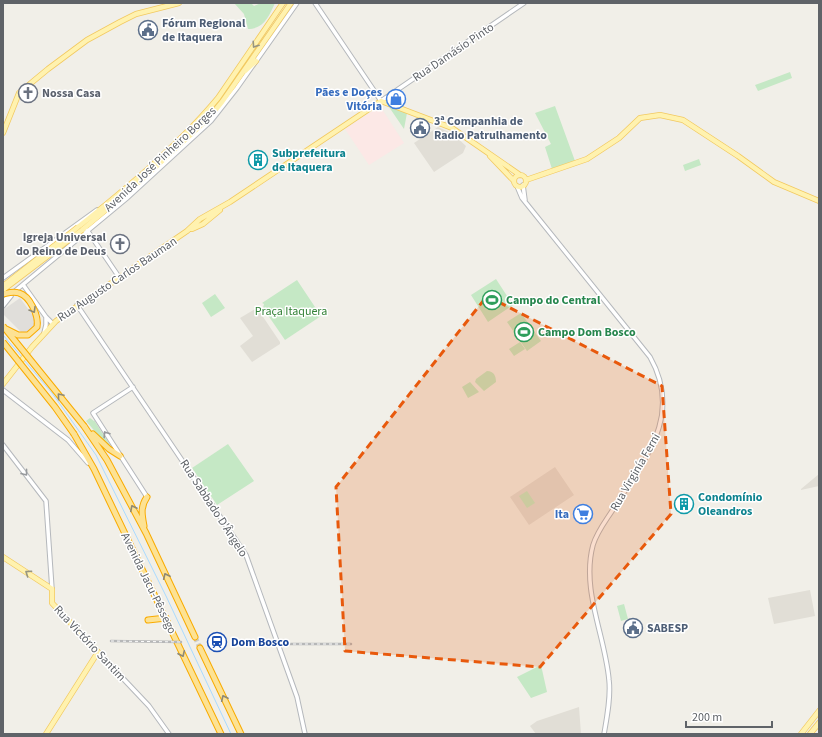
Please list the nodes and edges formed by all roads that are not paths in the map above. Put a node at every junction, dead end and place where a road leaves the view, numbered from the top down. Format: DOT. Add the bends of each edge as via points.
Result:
graph roads {
  1 [pos="179,3"];
  2 [pos="283,3"];
  3 [pos="291,3"];
  4 [pos="297,3"];
  5 [pos="315,3"];
  6 [pos="524,3"];
  7 [pos="256,61"];
  8 [pos="240,75"];
  9 [pos="390,95"];
  10 [pos="381,101"];
  11 [pos="390,104"];
  12 [pos="3,133"];
  13 [pos="488,153"];
  14 [pos="523,177"];
  15 [pos="514,181"];
  16 [pos="517,186"];
  17 [pos="523,186"];
  18 [pos="526,201"];
  19 [pos="819,201"];
  20 [pos="82,227"];
  21 [pos="12,272"];
  22 [pos="119,277"];
  23 [pos="3,278"];
  24 [pos="3,286"];
  25 [pos="24,286"];
  26 [pos="3,290"];
  27 [pos="3,294"];
  28 [pos="11,296"];
  29 [pos="3,302"];
  30 [pos="77,305"];
  31 [pos="3,306"];
  32 [pos="46,317"];
  33 [pos="52,323"];
  34 [pos="3,326"];
  35 [pos="44,333"];
  36 [pos="3,342"];
  37 [pos="3,384"];
  38 [pos="133,387"];
  39 [pos="3,390"];
  40 [pos="89,431"];
  41 [pos="3,445"];
  42 [pos="120,456"];
  43 [pos="94,469"];
  44 [pos="148,497"];
  45 [pos="49,504"];
  46 [pos="46,512"];
  47 [pos="146,533"];
  48 [pos="3,557"];
  49 [pos="52,589"];
  50 [pos="166,618"];
  51 [pos="148,620"];
  52 [pos="195,637"];
  53 [pos="200,648"];
  54 [pos="98,652"];
  55 [pos="819,711"];
  56 [pos="812,720"];
  57 [pos="819,723"];
  58 [pos="815,728"];
  59 [pos="46,734"];
  60 [pos="169,734"];
  61 [pos="221,734"];
  62 [pos="241,734"];
  63 [pos="305,734"];
  64 [pos="604,734"];
  65 [pos="801,734"];
  66 [pos="810,734"];
  1 -- 12 [label="main road" via="136,14 87,40 48,68 19,93"];
  2 -- 20 [label="main road, Avenida José Pinheiro Borges, one-way" via="206,113"];
  3 -- 8 [label="main road, Avenida José Pinheiro Borges"];
  4 -- 7 [label="street"];
  5 -- 10 [label="street"];
  6 -- 9 [label="street, Rua Damásio Pinto"];
  7 -- 8 [label="main road"];
  7 -- 20 [label="street" via="211,121 132,194"];
  8 -- 20 [label="main road, Avenida José Pinheiro Borges" via="208,119 136,185"];
  9 -- 10 [label="street, Rua Damásio Pinto"];
  9 -- 11 [label="main road"];
  10 -- 11 [label="main road"];
  10 -- 22 [label="main road, Rua Augusto Carlos Bauman"];
  11 -- 13 [label="main road" via="452,128"];
  13 -- 14 [label="main road"];
  13 -- 15 [label="main road"];
  14 -- 15 [label="main road" via="515,177"];
  14 -- 17 [label="main road"];
  14 -- 19 [label="main road" via="535,176 587,159 619,138 640,118 660,115 683,120 774,182"];
  15 -- 16 [label="main road"];
  16 -- 17 [label="main road"];
  16 -- 18 [label="street, Rua Virginía Ferni"];
  17 -- 18 [label="street, Rua Virginía Ferni"];
  18 -- 64 [label="street, Rua Virginía Ferni" via="650,357 657,369 663,390 663,413 658,433 600,528 592,549 590,582 610,681"];
  20 -- 21 [label="street"];
  20 -- 22 [label="street"];
  20 -- 24 [label="main road, Avenida José Pinheiro Borges, bridge"];
  20 -- 25 [label="street"];
  20 -- 26 [label="main road, Avenida José Pinheiro Borges, bridge"];
  21 -- 23 [label="street"];
  21 -- 25 [label="street" via="16,270 23,273"];
  22 -- 30 [label="main road, Rua Augusto Carlos Bauman"];
  25 -- 28 [label="street"];
  25 -- 32 [label="street"];
  27 -- 34 [label="highway, one-way, bridge" via="13,292 24,295 34,310 38,323 31,333 23,336 14,334"];
  28 -- 29 [label="street"];
  28 -- 31 [label="street"];
  30 -- 33 [label="main road, Rua Augusto Carlos Bauman"];
  30 -- 38 [label="street, Rua Sabbado D'Ângelo"];
  32 -- 33 [label="street"];
  32 -- 35 [label="street"];
  33 -- 35 [label="main road, Rua Augusto Carlos Bauman"];
  40 -- 34 [label="highway, Avenida Jacu-Pêssego, one-way, bridge"];
  35 -- 37 [label="main road, Rua Augusto Carlos Bauman, bridge"];
  36 -- 43 [label="highway, Avenida Jacu-Pêssego, bridge" via="55,407"];
  42 -- 38 [label="street, one-way" via="93,413"];
  38 -- 63 [label="street, Rua Sabbado D'Ângelo" via="246,555 298,696"];
  39 -- 43 [label="street" via="68,440"];
  40 -- 42 [label="highway"];
  47 -- 40 [label="highway, Avenida Jacu-Pêssego, one-way"];
  41 -- 46 [label="street, Rua Victório Santim, one-way" via="46,501"];
  42 -- 44 [label="street"];
  43 -- 50 [label="highway, Avenida Jacu-Pêssego"];
  44 -- 47 [label="highway" via="141,512"];
  45 -- 46 [label="street, Rua Victório Santim"];
  46 -- 49 [label="street, Rua Victório Santim"];
  52 -- 47 [label="highway, Avenida Jacu-Pêssego, one-way"];
  49 -- 48 [label="main road, one-way"];
  49 -- 54 [label="main road, Rua Victório Santim" via="52,603"];
  50 -- 51 [label="highway"];
  50 -- 61 [label="highway, Avenida Jacu-Pêssego, one-way"];
  62 -- 53 [label="highway, one-way"];
  54 -- 59 [label="main road"];
  54 -- 60 [label="street, Rua Victório Santim" via="149,706"];
  55 -- 56 [label="main road"];
  56 -- 58 [label="main road" via="816,723"];
  56 -- 65 [label="main road"];
  57 -- 58 [label="main road"];
  58 -- 66 [label="main road"];
}
